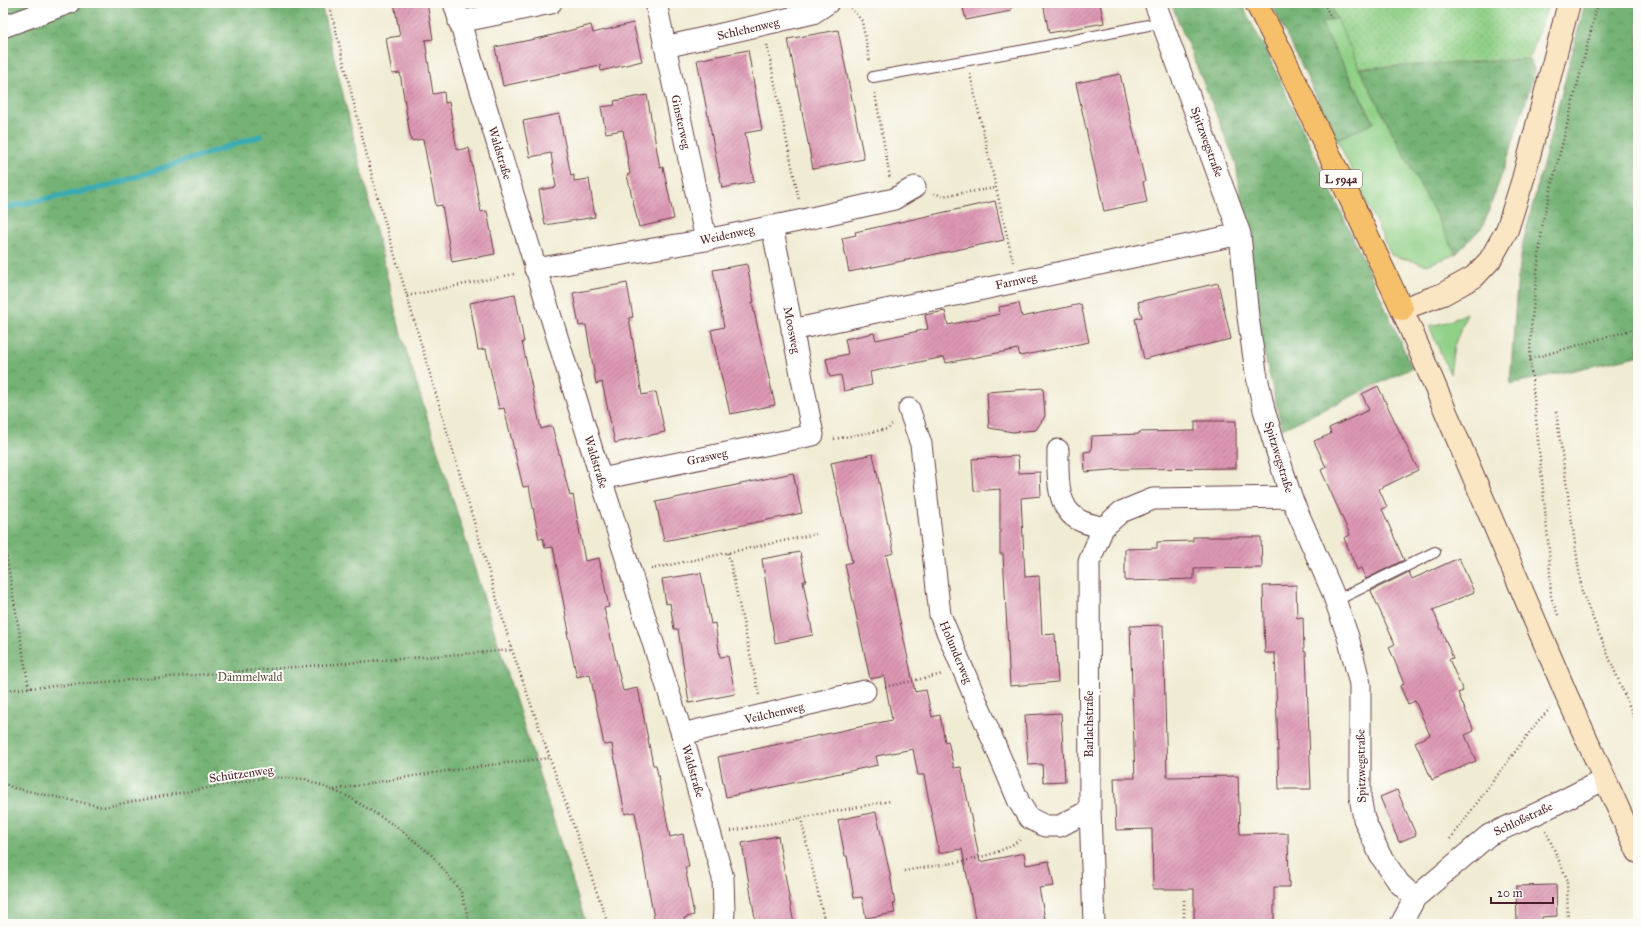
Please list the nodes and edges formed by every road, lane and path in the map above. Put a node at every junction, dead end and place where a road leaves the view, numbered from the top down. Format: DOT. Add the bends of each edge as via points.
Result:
graph roads {
  1 [pos="69,3"];
  2 [pos="329,3"];
  3 [pos="551,3"];
  4 [pos="656,3"];
  5 [pos="828,3"];
  6 [pos="847,3"];
  7 [pos="1155,3"];
  8 [pos="1256,3"];
  9 [pos="1324,3"];
  10 [pos="1569,3"];
  11 [pos="1598,3"];
  12 [pos="456,12"];
  13 [pos="1331,18"];
  14 [pos="1163,22"];
  15 [pos="763,26"];
  16 [pos="3,27"];
  17 [pos="665,47"];
  18 [pos="967,60"];
  19 [pos="873,77"];
  20 [pos="914,187"];
  21 [pos="996,188"];
  22 [pos="894,198"];
  23 [pos="803,220"];
  24 [pos="772,226"];
  25 [pos="1240,234"];
  26 [pos="706,240"];
  27 [pos="536,269"];
  28 [pos="1017,280"];
  29 [pos="407,296"];
  30 [pos="1402,309"];
  31 [pos="1638,328"];
  32 [pos="792,330"];
  33 [pos="1530,359"];
  34 [pos="909,409"];
  35 [pos="1556,412"];
  36 [pos="813,435"];
  37 [pos="1058,450"];
  38 [pos="601,479"];
  39 [pos="1291,497"];
  40 [pos="1103,528"];
  41 [pos="816,534"];
  42 [pos="3,537"];
  43 [pos="1434,552"];
  44 [pos="728,553"];
  45 [pos="631,574"];
  46 [pos="1336,601"];
  47 [pos="1558,617"];
  48 [pos="512,650"];
  49 [pos="963,669"];
  50 [pos="29,688"];
  51 [pos="3,690"];
  52 [pos="865,692"];
  53 [pos="1567,696"];
  54 [pos="763,715"];
  55 [pos="1638,727"];
  56 [pos="682,734"];
  57 [pos="550,758"];
  58 [pos="1605,779"];
  59 [pos="3,783"];
  60 [pos="333,790"];
  61 [pos="890,801"];
  62 [pos="1090,810"];
  63 [pos="1538,813"];
  64 [pos="801,818"];
  65 [pos="1045,826"];
  66 [pos="711,835"];
  67 [pos="1446,844"];
  68 [pos="1638,852"];
  69 [pos="904,871"];
  70 [pos="1415,898"];
  71 [pos="1184,900"];
  72 [pos="470,924"];
  73 [pos="608,924"];
  74 [pos="723,924"];
  75 [pos="825,924"];
  76 [pos="1094,924"];
  77 [pos="1184,924"];
  78 [pos="1401,924"];
  79 [pos="1568,924"];
  1 -- 16 [label="street"];
  2 -- 29 [label="path" via="376,192"];
  3 -- 12 [label="street"];
  4 -- 17 [label="street, Ginsterweg"];
  5 -- 15 [label="street, Schlehenweg" via="812,13"];
  6 -- 19 [label="path" via="862,21"];
  7 -- 14 [label="street, Spitzwegstraße"];
  8 -- 30 [label="main road, L 594a"];
  9 -- 13 [label="path"];
  10 -- 30 [label="main road" via="1507,230 1490,260 1474,277 1443,294"];
  11 -- 33 [label="path" via="1543,220"];
  12 -- 27 [label="street, Waldstraße"];
  14 -- 18 [label="lane"];
  14 -- 25 [label="street, Spitzwegstraße"];
  15 -- 17 [label="street, Schlehenweg"];
  15 -- 23 [label="path"];
  17 -- 26 [label="street, Ginsterweg"];
  18 -- 19 [label="lane"];
  18 -- 21 [label="path"];
  19 -- 22 [label="path"];
  20 -- 21 [label="path" via="942,196"];
  20 -- 22 [label="street, Weidenweg"];
  21 -- 28 [label="path"];
  22 -- 23 [label="street, Weidenweg"];
  23 -- 24 [label="street, Weidenweg"];
  24 -- 26 [label="street, Weidenweg"];
  24 -- 32 [label="street, Moosweg"];
  25 -- 28 [label="street, Farnweg"];
  25 -- 39 [label="street, Spitzwegstraße" via="1256,372 1264,410"];
  26 -- 27 [label="street, Weidenweg"];
  27 -- 29 [label="path"];
  27 -- 38 [label="street, Waldstraße"];
  28 -- 32 [label="street, Farnweg"];
  29 -- 48 [label="path"];
  30 -- 53 [label="main road"];
  31 -- 33 [label="path"];
  32 -- 36 [label="street, Moosweg"];
  33 -- 47 [label="path" via="1551,596"];
  34 -- 36 [label="path" via="888,429 825,441"];
  34 -- 49 [label="street, Holunderweg" via="921,444 940,614"];
  35 -- 55 [label="path" via="1582,592"];
  36 -- 38 [label="street, Grasweg"];
  37 -- 40 [label="street" via="1058,482 1068,511 1078,520"];
  38 -- 45 [label="street, Waldstraße"];
  39 -- 40 [label="street, Barlachstraße" via="1153,499 1121,512"];
  39 -- 46 [label="street, Spitzwegstraße"];
  40 -- 62 [label="street, Barlachstraße" via="1089,562"];
  41 -- 44 [label="path"];
  42 -- 50 [label="path"];
  43 -- 46 [label="lane"];
  44 -- 45 [label="path"];
  44 -- 54 [label="path"];
  45 -- 56 [label="street, Waldstraße"];
  46 -- 70 [label="street, Spitzwegstraße" via="1360,684 1360,797 1364,819 1380,855 1399,883"];
  48 -- 50 [label="path"];
  48 -- 57 [label="path"];
  49 -- 52 [label="path"];
  49 -- 65 [label="street, Holunderweg" via="1019,802 1029,818"];
  50 -- 51 [label="path"];
  52 -- 54 [label="street, Veilchenweg"];
  53 -- 58 [label="main road"];
  53 -- 67 [label="path" via="1538,721"];
  54 -- 56 [label="street, Veilchenweg"];
  56 -- 66 [label="street, Waldstraße"];
  57 -- 60 [label="path" via="408,776"];
  57 -- 73 [label="path"];
  58 -- 63 [label="street, Schloßstraße"];
  58 -- 68 [label="main road"];
  59 -- 60 [label="path, Schützenweg" via="14,788 102,807 268,777 305,779"];
  60 -- 72 [label="path, Schützenweg" via="349,796 397,827 433,856 461,892"];
  61 -- 64 [label="path"];
  62 -- 65 [label="street" via="1060,826"];
  62 -- 76 [label="street, Barlachstraße"];
  63 -- 70 [label="street, Schloßstraße" via="1489,835"];
  63 -- 79 [label="path" via="1567,879"];
  64 -- 66 [label="path"];
  64 -- 75 [label="path"];
  65 -- 69 [label="path" via="1027,834 1011,848 987,856"];
  66 -- 74 [label="street, Waldstraße" via="722,878"];
  70 -- 78 [label="street, Schloßstraße"];
  71 -- 77 [label="path"];
}
